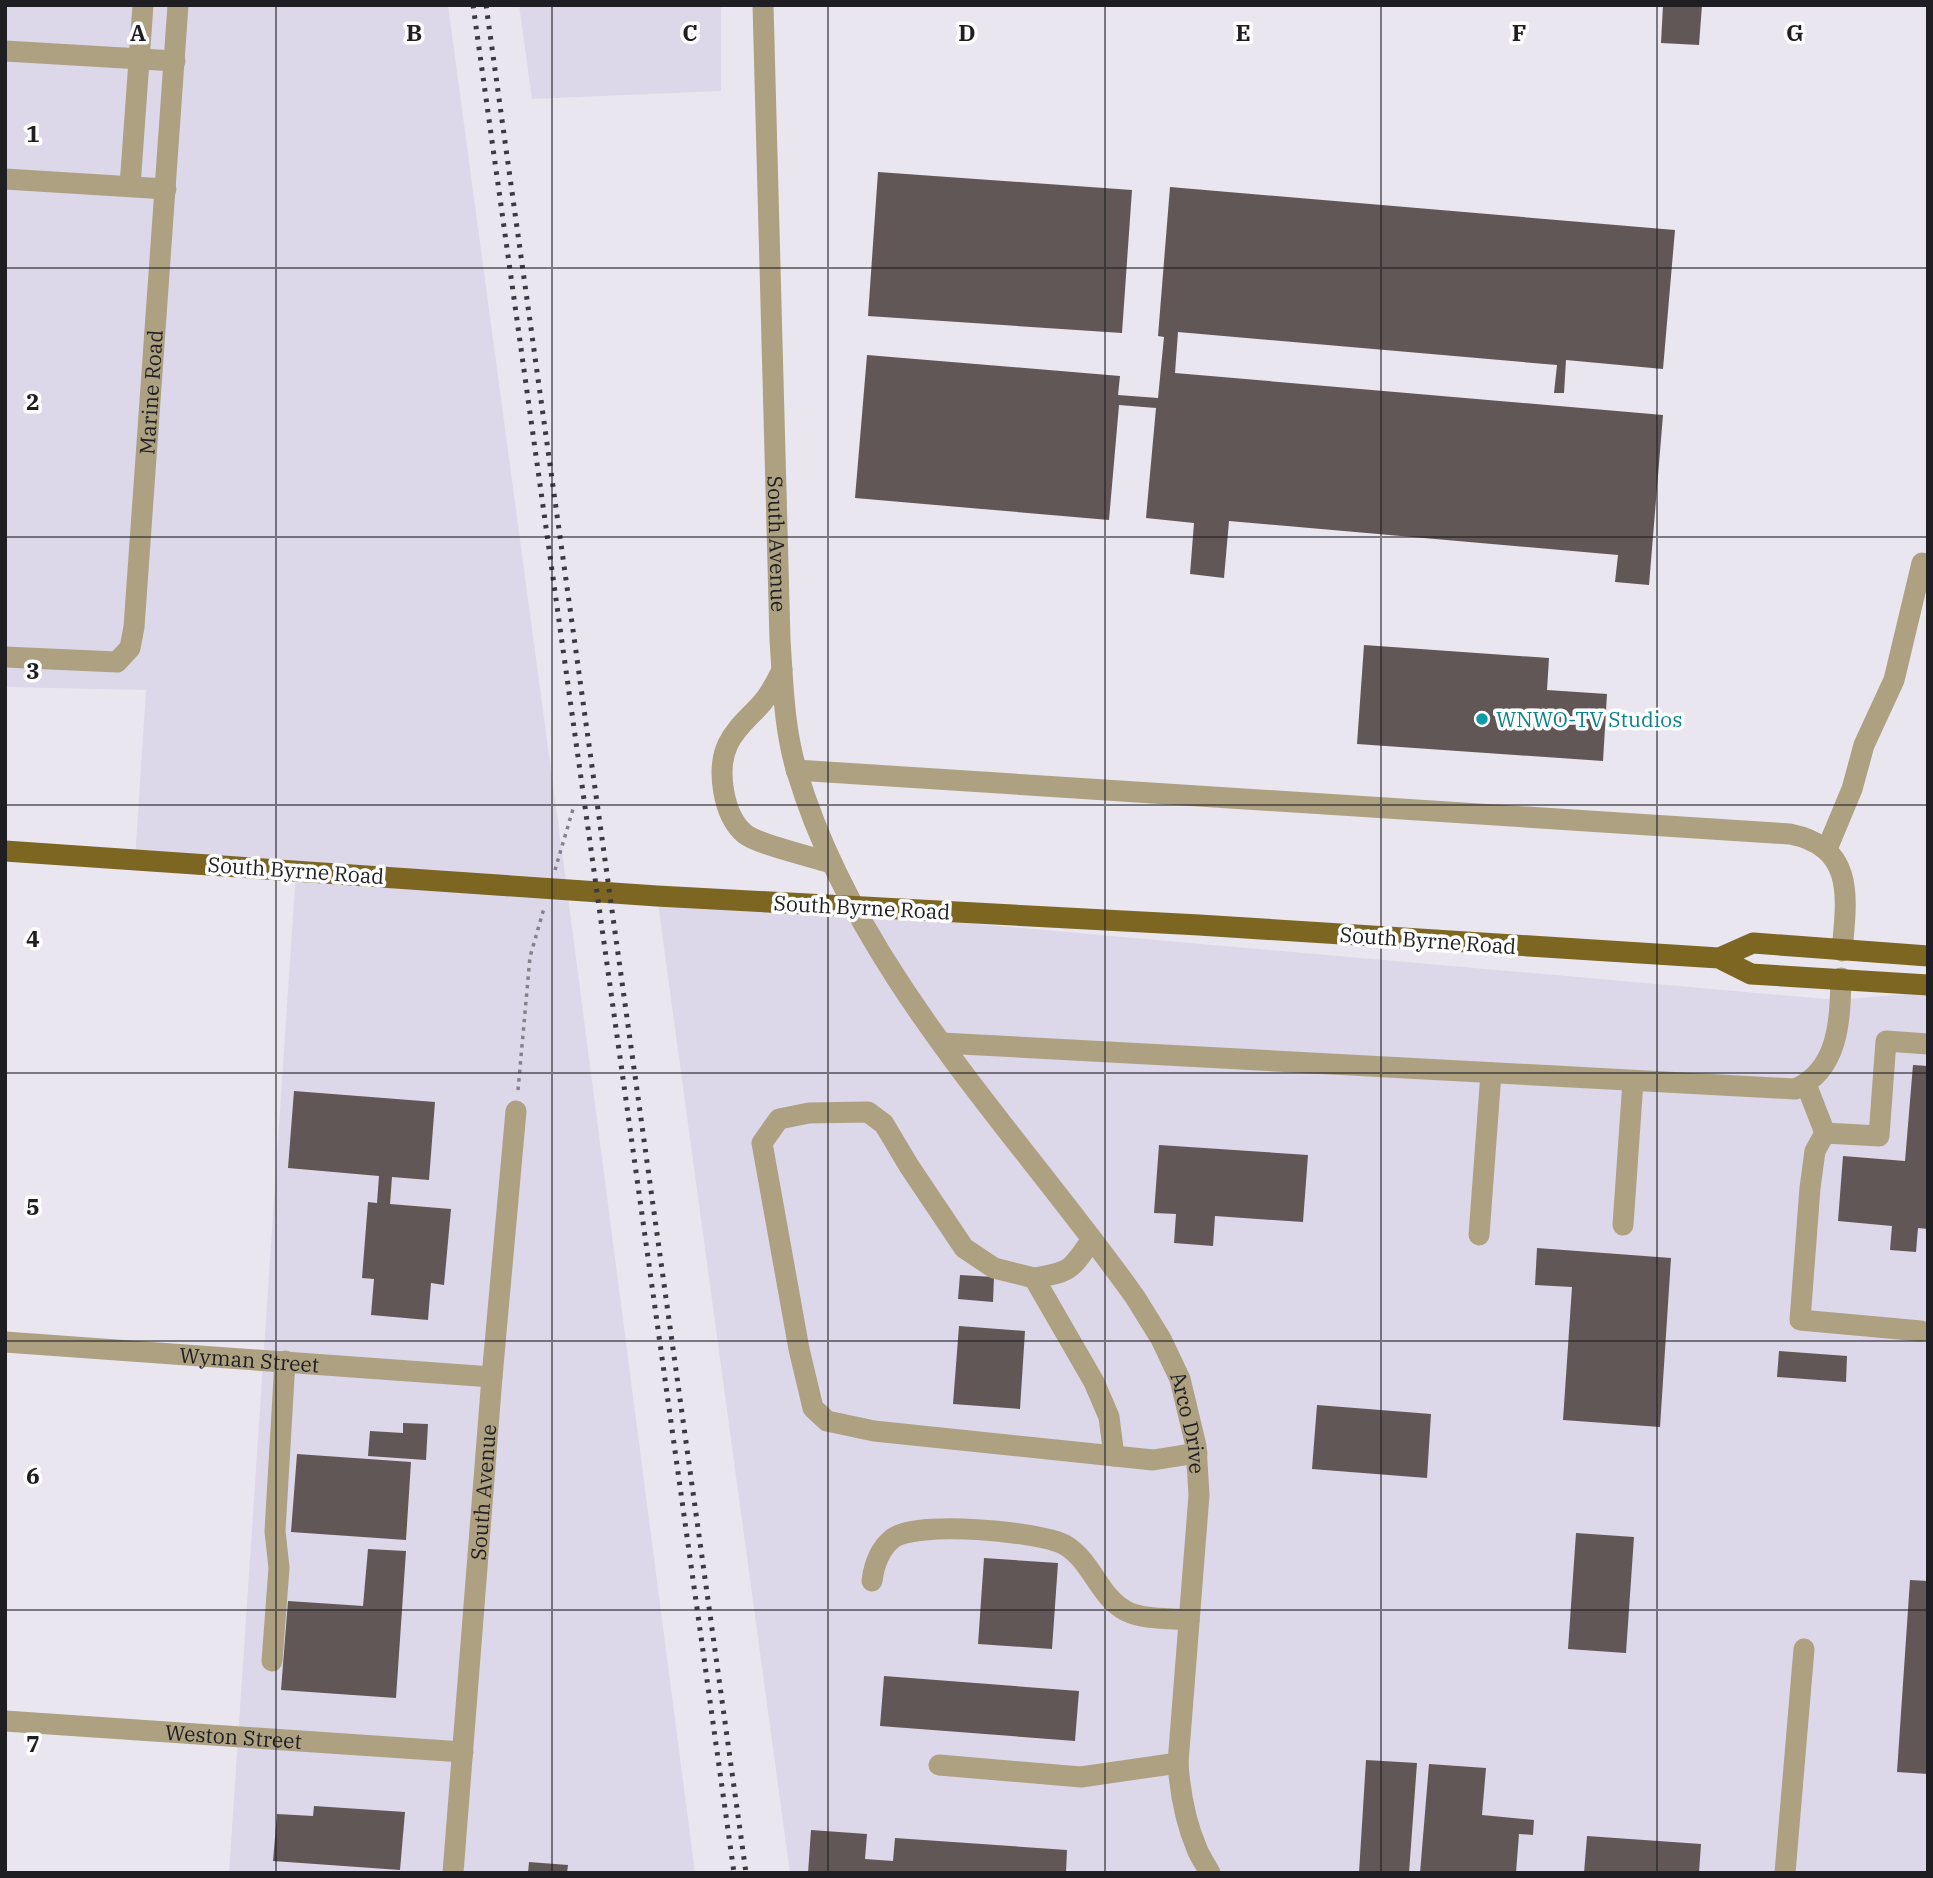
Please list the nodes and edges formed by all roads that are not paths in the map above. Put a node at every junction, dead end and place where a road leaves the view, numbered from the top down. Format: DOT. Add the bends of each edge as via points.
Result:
graph roads {
  1 [pos="143,5"];
  2 [pos="178,5"];
  3 [pos="763,5"];
  4 [pos="5,51"];
  5 [pos="139,59"];
  6 [pos="175,61"];
  7 [pos="5,179"];
  8 [pos="130,187"];
  9 [pos="166,189"];
  10 [pos="1928,564"];
  11 [pos="1919,616"];
  12 [pos="5,657"];
  13 [pos="782,670"];
  14 [pos="796,770"];
  15 [pos="1827,849"];
  16 [pos="5,851"];
  17 [pos="831,863"];
  18 [pos="1842,951"];
  19 [pos="1928,956"];
  20 [pos="1720,958"];
  21 [pos="1841,978"];
  22 [pos="1928,985"];
  23 [pos="942,1043"];
  24 [pos="1928,1044"];
  25 [pos="1492,1073"];
  26 [pos="1633,1081"];
  27 [pos="1806,1084"];
  28 [pos="516,1111"];
  29 [pos="1825,1133"];
  30 [pos="1623,1225"];
  31 [pos="1479,1234"];
  32 [pos="1092,1239"];
  33 [pos="1034,1279"];
  34 [pos="1921,1331"];
  35 [pos="5,1342"];
  36 [pos="285,1361"];
  37 [pos="492,1377"];
  38 [pos="1196,1453"];
  39 [pos="1114,1456"];
  40 [pos="872,1581"];
  41 [pos="1189,1620"];
  42 [pos="1804,1650"];
  43 [pos="272,1661"];
  44 [pos="5,1721"];
  45 [pos="463,1752"];
  46 [pos="1178,1763"];
  47 [pos="939,1765"];
  48 [pos="453,1873"];
  49 [pos="1210,1873"];
  50 [pos="1786,1873"];
  1 -- 5 [label="street"];
  2 -- 6 [label="street, Marine Road"];
  3 -- 13 [label="street, South Avenue"];
  4 -- 5 [label="street"];
  5 -- 6 [label="street"];
  5 -- 8 [label="street"];
  6 -- 9 [label="street, Marine Road"];
  7 -- 8 [label="street"];
  8 -- 9 [label="street"];
  9 -- 12 [label="street, Marine Road" via="130,648 117,662"];
  10 -- 11 [label="street" via="1923,563"];
  11 -- 15 [label="street" via="1864,745"];
  13 -- 14 [label="street, South Avenue"];
  13 -- 17 [label="street" via="772,691 727,745 722,791 744,833"];
  14 -- 15 [label="street" via="1777,833 1806,837"];
  14 -- 17 [label="street, South Avenue"];
  15 -- 18 [label="street" via="1839,865 1843,883"];
  16 -- 20 [label="main road, South Byrne Road" via="657,897"];
  17 -- 23 [label="street, South Avenue" via="874,944"];
  18 -- 19 [label="main road, South Byrne Road"];
  18 -- 20 [label="main road, South Byrne Road" via="1753,943"];
  20 -- 21 [label="main road, South Byrne Road" via="1751,974"];
  21 -- 22 [label="main road, South Byrne Road"];
  21 -- 27 [label="street" via="1833,1048 1821,1070"];
  23 -- 25 [label="street"];
  23 -- 32 [label="street, Arco Drive"];
  24 -- 29 [label="street" via="1886,1041 1879,1136"];
  25 -- 26 [label="street"];
  25 -- 31 [label="street"];
  26 -- 27 [label="street" via="1794,1089"];
  26 -- 30 [label="street"];
  27 -- 29 [label="street"];
  28 -- 37 [label="street, South Avenue"];
  29 -- 34 [label="street" via="1815,1151 1810,1188 1800,1320"];
  32 -- 33 [label="street" via="1073,1267"];
  32 -- 38 [label="street, Arco Drive" via="1161,1339 1180,1379"];
  33 -- 39 [label="street" via="1094,1382 1109,1417"];
  33 -- 39 [label="street" via="994,1268 964,1248 884,1125 868,1112 809,1113 779,1119 762,1143 799,1349 813,1408 827,1421 874,1431"];
  35 -- 36 [label="street, Wyman Street"];
  36 -- 37 [label="street, Wyman Street"];
  36 -- 43 [label="street"];
  37 -- 45 [label="street, South Avenue"];
  38 -- 39 [label="street" via="1153,1460"];
  38 -- 41 [label="street, Arco Drive" via="1199,1495"];
  40 -- 41 [label="street" via="881,1553 893,1538 908,1531 990,1531 1053,1540 1076,1553 1115,1604 1128,1612"];
  41 -- 46 [label="street, Arco Drive"];
  42 -- 50 [label="street"];
  44 -- 45 [label="street, Weston Street"];
  45 -- 48 [label="street, South Avenue"];
  46 -- 47 [label="street" via="1081,1777"];
  46 -- 49 [label="street, Arco Drive" via="1187,1821"];
}
